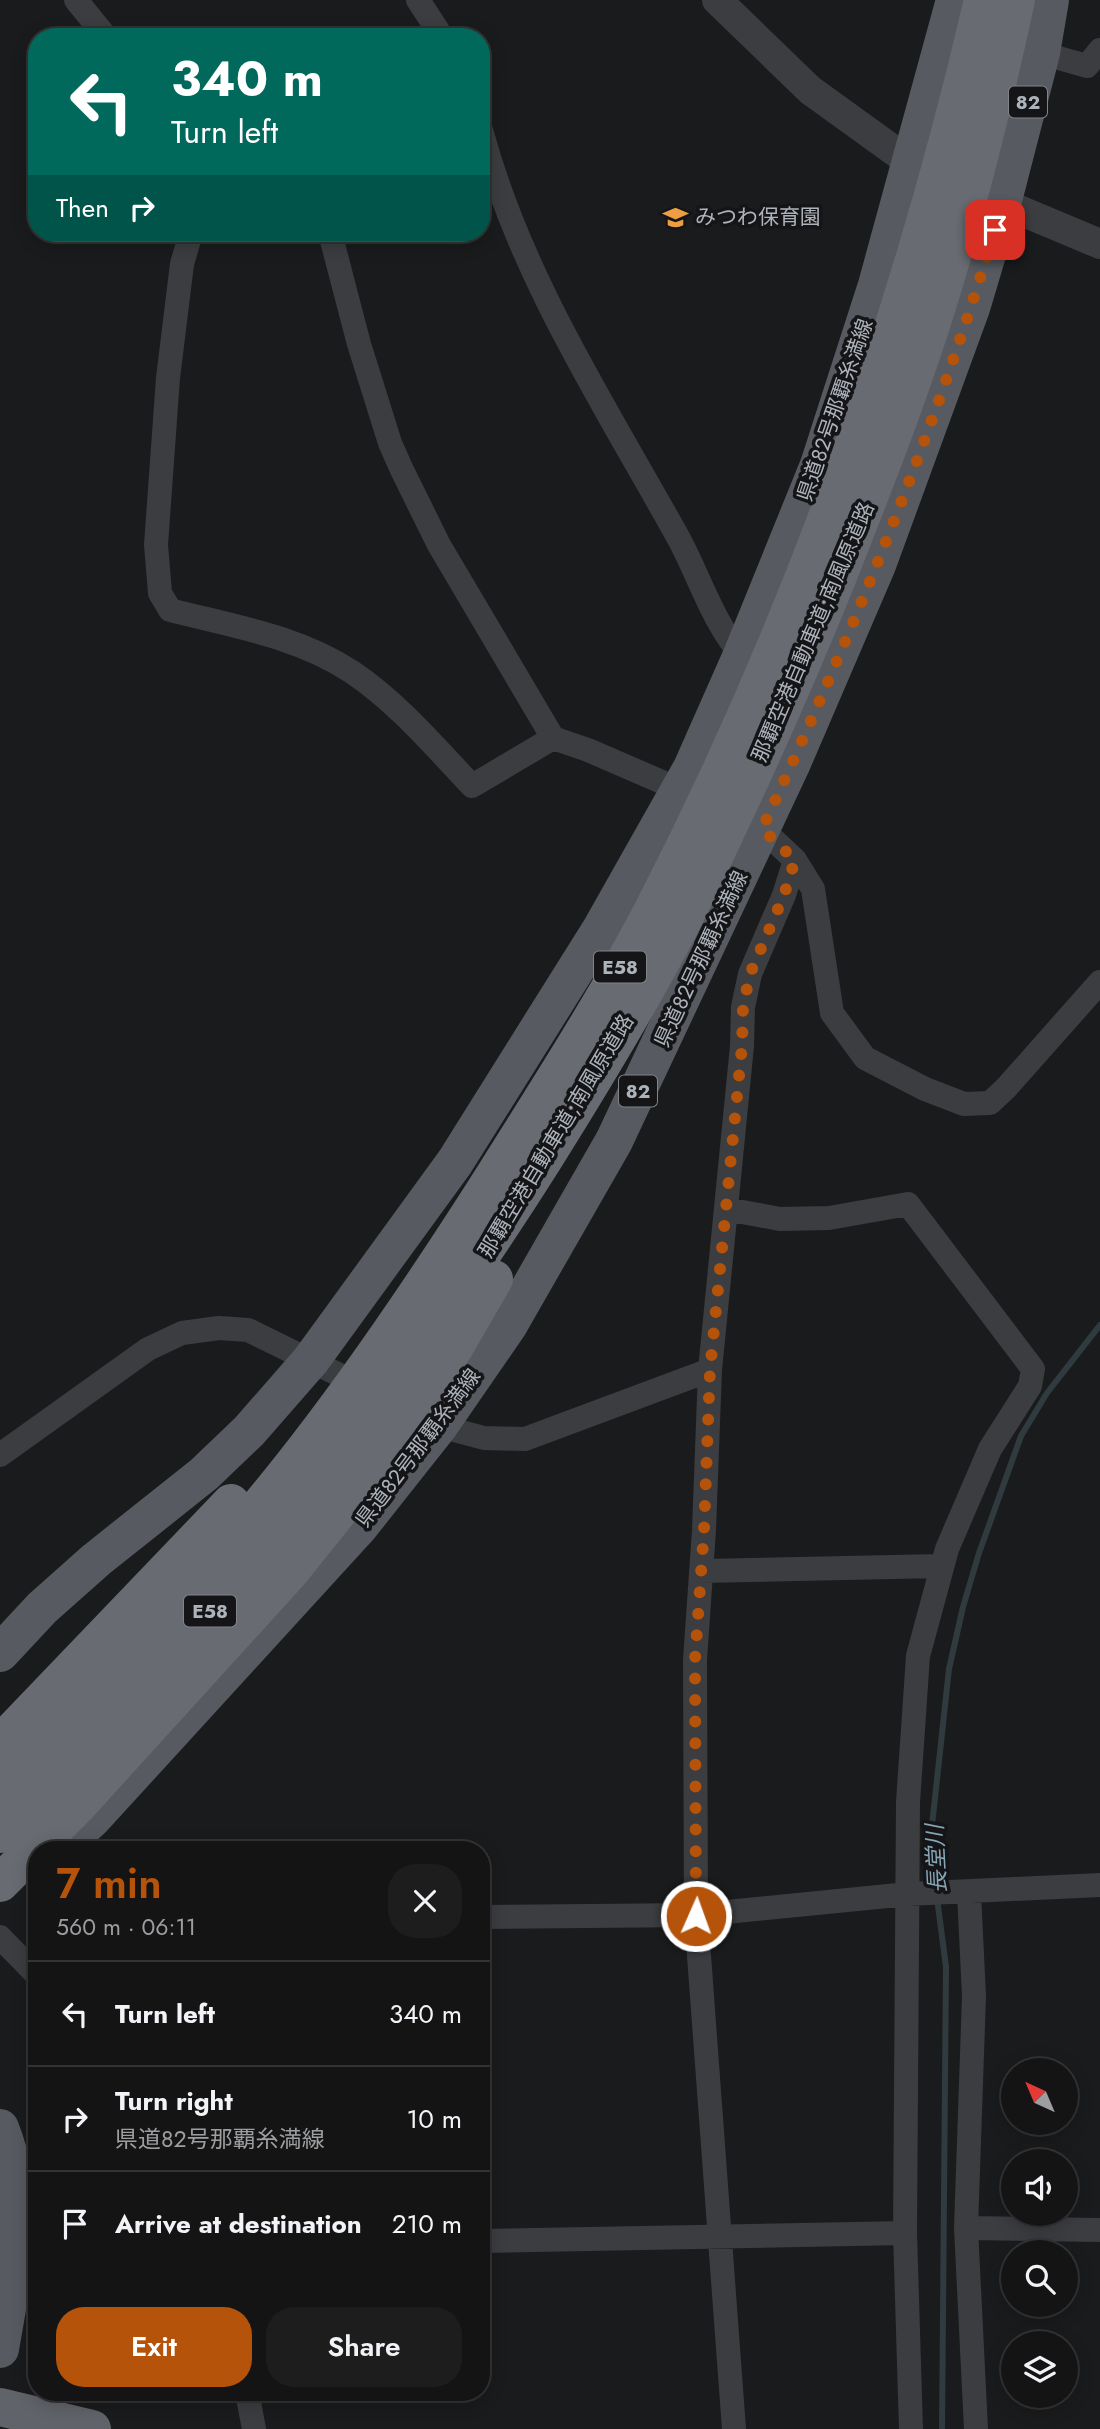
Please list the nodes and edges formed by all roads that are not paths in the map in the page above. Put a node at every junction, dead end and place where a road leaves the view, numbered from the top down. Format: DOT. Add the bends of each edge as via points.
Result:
graph roads {
  1 [pos="76,0"];
  2 [pos="418,0"];
  3 [pos="717,0"];
  4 [pos="955,0"];
  5 [pos="982,0"];
  6 [pos="1016,0"];
  7 [pos="1050,0"];
  8 [pos="99,28"];
  9 [pos="436,28"];
  10 [pos="1100,50"];
  11 [pos="1041,52"];
  12 [pos="490,159"];
  13 [pos="912,163"];
  14 [pos="1002,204"];
  15 [pos="188,242"];
  16 [pos="332,242"];
  17 [pos="1100,244"];
  18 [pos="742,655"];
  19 [pos="553,738"];
  20 [pos="680,790"];
  21 [pos="762,829"];
  22 [pos="795,860"];
  23 [pos="1100,982"];
  24 [pos="581,1069"];
  25 [pos="726,1209"];
  26 [pos="312,1360"];
  27 [pos="710,1370"];
  28 [pos="439,1426"];
  29 [pos="0,1455"];
  30 [pos="942,1566"];
  31 [pos="701,1571"];
  32 [pos="0,1653"];
  33 [pos="0,1744"];
  34 [pos="0,1791"];
  35 [pos="0,1835"];
  36 [pos="42,1841"];
  37 [pos="68,1841"];
  38 [pos="28,1855"];
  39 [pos="28,1877"];
  40 [pos="0,1883"];
  41 [pos="1100,1885"];
  42 [pos="969,1893"];
  43 [pos="908,1895"];
  44 [pos="0,1901"];
  45 [pos="696,1916"];
  46 [pos="490,1917"];
  47 [pos="0,1937"];
  48 [pos="28,1967"];
  49 [pos="0,2128"];
  50 [pos="966,2228"];
  51 [pos="1100,2230"];
  52 [pos="905,2233"];
  53 [pos="719,2236"];
  54 [pos="490,2241"];
  55 [pos="0,2348"];
  56 [pos="249,2401"];
  57 [pos="0,2407"];
  58 [pos="92,2429"];
  59 [pos="254,2429"];
  60 [pos="734,2429"];
  61 [pos="911,2429"];
  62 [pos="975,2429"];
  1 -- 8 [label="street"];
  2 -- 9 [label="street"];
  3 -- 13 [label="street" via="810,90"];
  4 -- 13 [label="main road, 県道82号那覇糸満線"];
  5 -- 24 [label="highway, 那覇空港自動車道;南風原道路 / E58, bridge" via="960,100 908,285 847,463 723,764"];
  6 -- 24 [label="highway, 那覇空港自動車道;南風原道路 / E58, bridge" via="992,109 941,292 879,474 752,778 679,927"];
  7 -- 11 [label="main road, 県道82号那覇糸満線 / 82"];
  10 -- 11 [label="street" via="1087,66"];
  11 -- 14 [label="main road, 県道82号那覇糸満線 / 82"];
  12 -- 18 [label="street" via="506,211 548,303 689,557 730,642"];
  13 -- 14 [label="street"];
  13 -- 18 [label="main road, 県道82号那覇糸満線" via="818,465"];
  14 -- 17 [label="street"];
  14 -- 21 [label="main road, 県道82号那覇糸満線 / 82" via="967,320 877,565"];
  15 -- 19 [label="street" via="167,378 156,545 160,593 170,610 285,639 351,671 389,699 472,786"];
  16 -- 19 [label="street" via="359,344 401,468 439,545"];
  18 -- 20 [label="main road, 県道82号那覇糸満線"];
  19 -- 20 [label="street"];
  20 -- 21 [label="street"];
  20 -- 26 [label="main road, 県道82号那覇糸満線" via="601,929 455,1162"];
  21 -- 22 [label="street"];
  21 -- 28 [label="main road, 県道82号那覇糸満線 / 82" via="614,1141 508,1326"];
  22 -- 23 [label="street" via="813,889 832,1013 865,1058 925,1089 964,1104 990,1103"];
  22 -- 25 [label="street" via="750,974 743,1007"];
  24 -- 33 [label="highway, bridge" via="244,1489"];
  24 -- 34 [label="highway, 那覇空港自動車道;南風原道路 / E58, bridge" via="293,1464 211,1564"];
  24 -- 35 [label="highway, 那覇空港自動車道;南風原道路 / E58, bridge" via="477,1265 319,1481 137,1695"];
  24 -- 36 [label="highway, bridge" via="509,1252 454,1348 382,1457 290,1572"];
  25 -- 27 [label="street"];
  25 -- 30 [label="street" via="780,1219 829,1218 908,1204 1033,1369 1030,1386 990,1448"];
  26 -- 28 [label="street"];
  26 -- 29 [label="street" via="248,1330 182,1333 148,1349"];
  26 -- 32 [label="main road, 県道82号那覇糸満線" via="204,1474 86,1568"];
  27 -- 28 [label="street" via="525,1439 484,1438"];
  27 -- 31 [label="street"];
  28 -- 37 [label="main road, 県道82号那覇糸満線 / 82" via="359,1527"];
  30 -- 31 [label="street"];
  30 -- 43 [label="street" via="918,1656 908,1802"];
  31 -- 45 [label="street" via="695,1660"];
  38 -- 40 [label="highway, bridge"];
  39 -- 44 [label="main road"];
  41 -- 42 [label="street"];
  42 -- 43 [label="street"];
  42 -- 50 [label="street" via="974,1996"];
  43 -- 45 [label="street"];
  43 -- 52 [label="street"];
  45 -- 46 [label="street"];
  45 -- 53 [label="street"];
  47 -- 48 [label="street"];
  49 -- 55 [label="main road" via="15,2179 18,2219"];
  50 -- 51 [label="street"];
  50 -- 62 [label="street"];
  52 -- 53 [label="street"];
  52 -- 61 [label="street"];
  53 -- 54 [label="street"];
  53 -- 60 [label="street"];
  56 -- 59 [label="street"];
  57 -- 58 [label="highway"];
}
